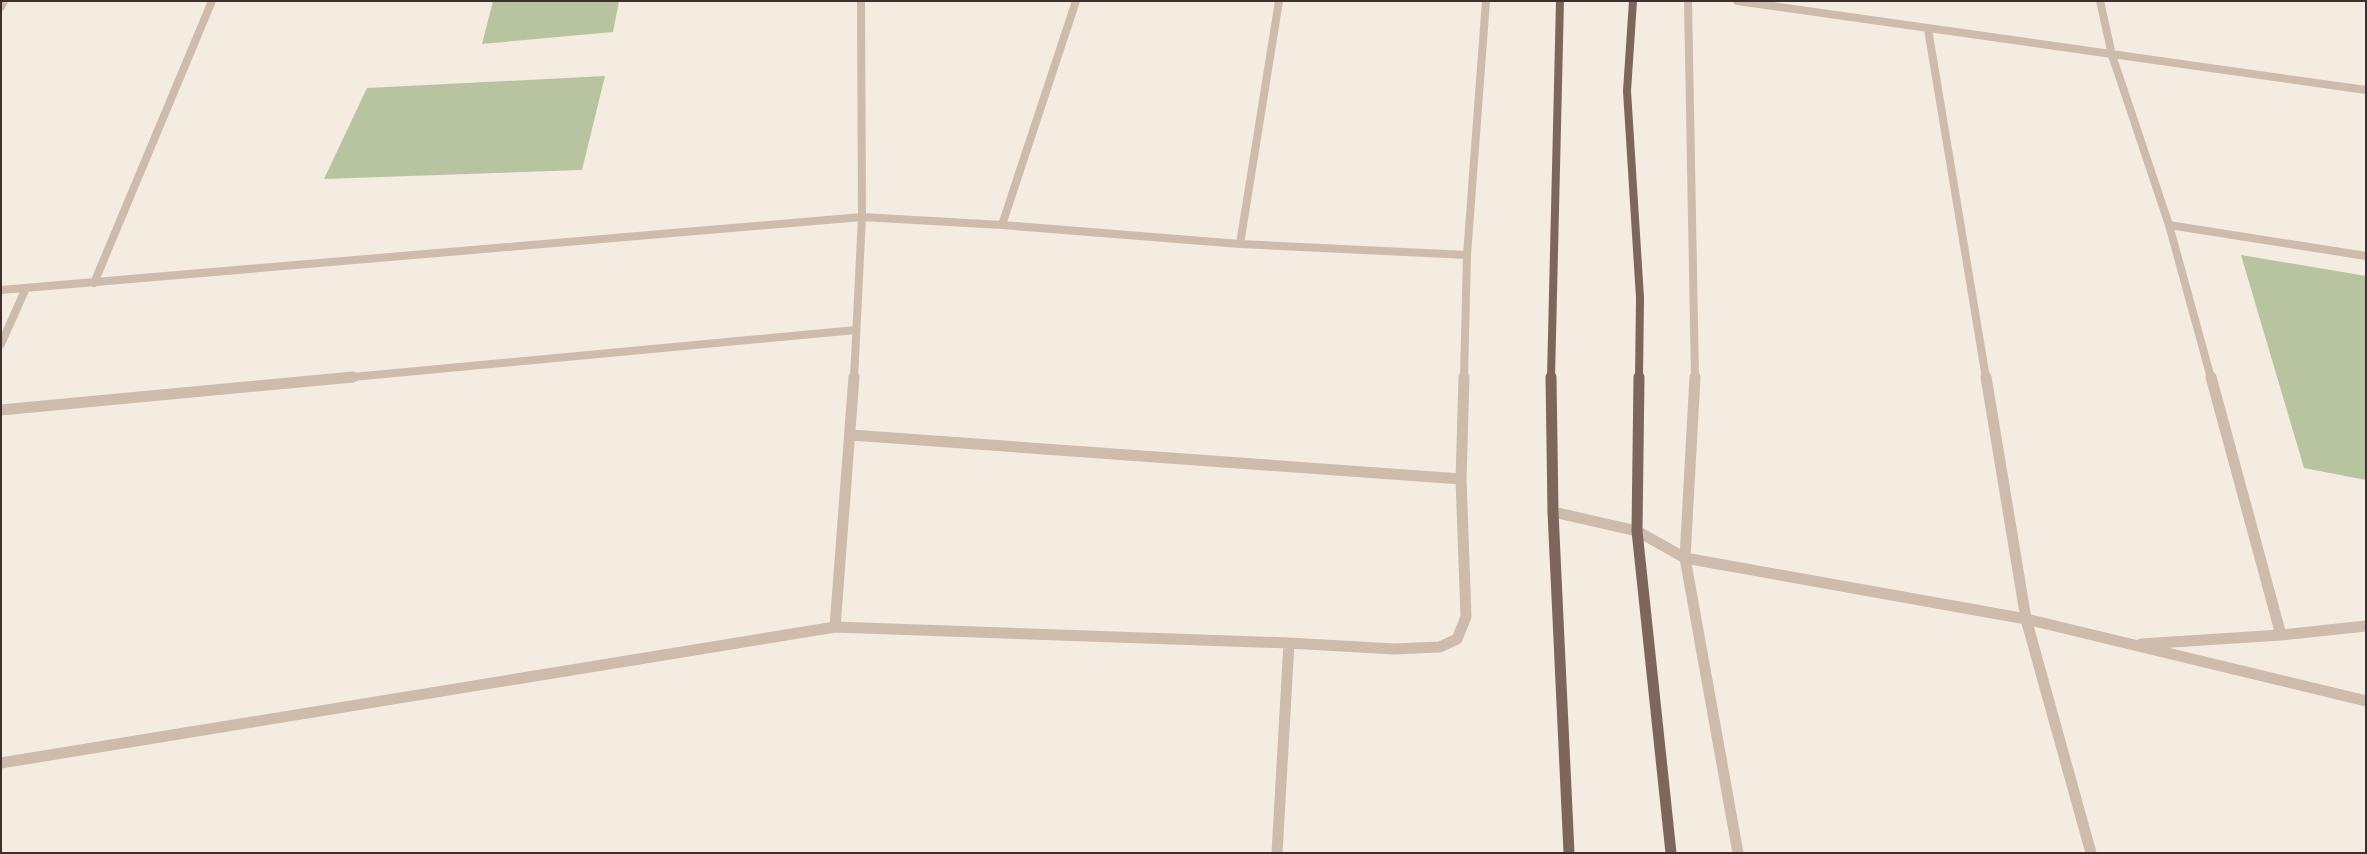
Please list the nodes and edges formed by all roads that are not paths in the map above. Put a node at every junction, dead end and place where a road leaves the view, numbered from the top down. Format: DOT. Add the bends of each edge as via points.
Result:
graph roads {
  1 [pos="4,1"];
  2 [pos="212,1"];
  3 [pos="861,1"];
  4 [pos="1076,1"];
  5 [pos="1279,1"];
  6 [pos="1486,1"];
  7 [pos="1560,1"];
  8 [pos="1633,1"];
  9 [pos="1688,1"];
  10 [pos="1737,1"];
  11 [pos="2100,1"];
  12 [pos="1,7"];
  13 [pos="1928,29"];
  14 [pos="2112,55"];
  15 [pos="2366,90"];
  16 [pos="862,217"];
  17 [pos="1002,225"];
  18 [pos="2168,225"];
  19 [pos="1240,244"];
  20 [pos="1467,255"];
  21 [pos="2366,256"];
  22 [pos="94,283"];
  23 [pos="26,288"];
  24 [pos="1,290"];
  25 [pos="856,330"];
  26 [pos="1,344"];
  27 [pos="1,410"];
  28 [pos="851,435"];
  29 [pos="1461,479"];
  30 [pos="1553,512"];
  31 [pos="1637,531"];
  32 [pos="1685,558"];
  33 [pos="2026,619"];
  34 [pos="2366,626"];
  35 [pos="835,628"];
  36 [pos="2281,635"];
  37 [pos="1289,643"];
  38 [pos="2130,644"];
  39 [pos="2366,701"];
  40 [pos="1,763"];
  41 [pos="1277,853"];
  42 [pos="1569,853"];
  43 [pos="1670,853"];
  44 [pos="1738,853"];
  45 [pos="2091,853"];
  1 -- 12 [label="street"];
  2 -- 22 [label="street"];
  3 -- 16 [label="street"];
  4 -- 17 [label="street"];
  5 -- 19 [label="street"];
  6 -- 20 [label="street"];
  7 -- 30 [label="main road" via="1551,363"];
  8 -- 31 [label="main road" via="1627,91 1640,298"];
  9 -- 32 [label="street" via="1695,398"];
  10 -- 13 [label="street"];
  11 -- 14 [label="street"];
  13 -- 14 [label="street"];
  13 -- 33 [label="street"];
  14 -- 15 [label="street"];
  14 -- 18 [label="street"];
  16 -- 17 [label="street"];
  16 -- 22 [label="street"];
  16 -- 25 [label="street"];
  17 -- 19 [label="street"];
  18 -- 21 [label="street"];
  18 -- 36 [label="street"];
  19 -- 20 [label="street"];
  20 -- 29 [label="street"];
  22 -- 23 [label="street"];
  23 -- 24 [label="street"];
  23 -- 26 [label="street"];
  25 -- 27 [label="street"];
  25 -- 28 [label="street"];
  28 -- 29 [label="street"];
  28 -- 35 [label="street"];
  29 -- 37 [label="street" via="1466,616 1457,639 1440,647 1409,649"];
  30 -- 31 [label="street"];
  30 -- 42 [label="main road"];
  31 -- 32 [label="street"];
  31 -- 43 [label="main road"];
  32 -- 33 [label="street"];
  32 -- 44 [label="street"];
  33 -- 38 [label="street"];
  33 -- 45 [label="street"];
  34 -- 36 [label="street"];
  35 -- 37 [label="street"];
  35 -- 40 [label="street"];
  36 -- 38 [label="street"];
  37 -- 41 [label="street"];
  38 -- 39 [label="street"];
}
